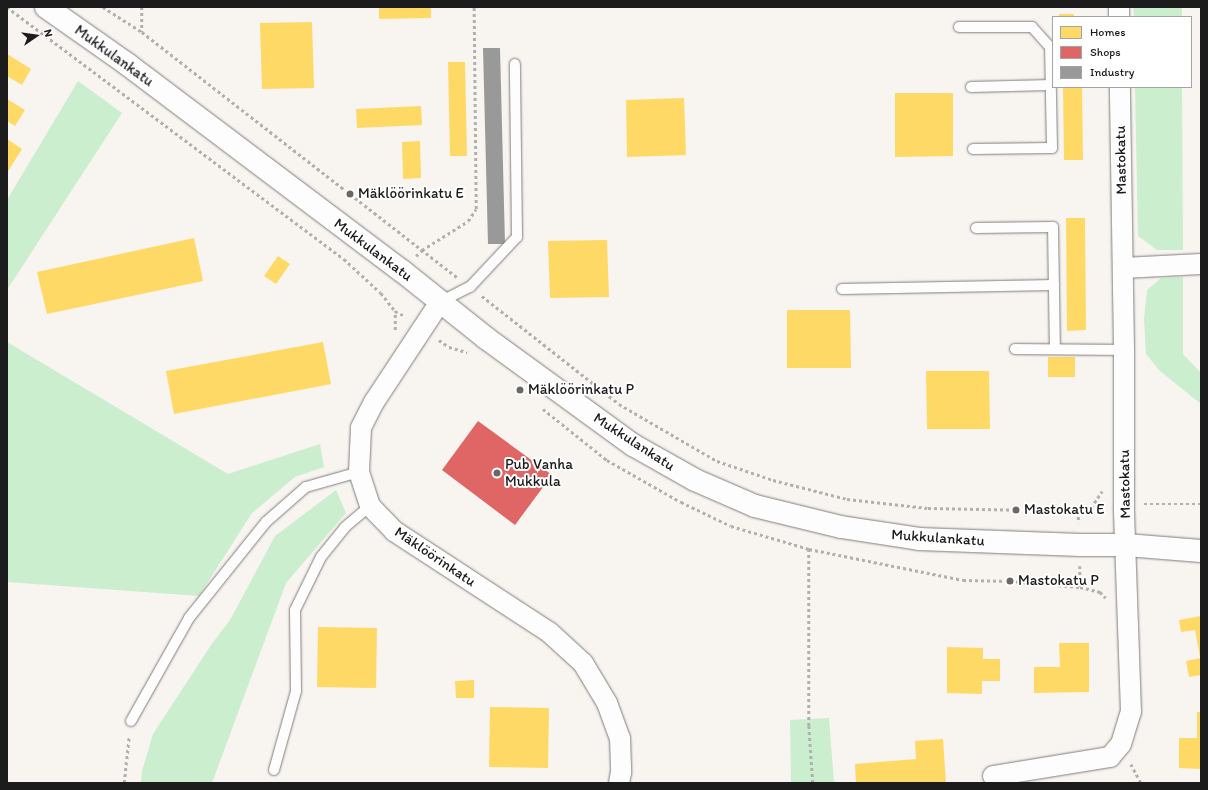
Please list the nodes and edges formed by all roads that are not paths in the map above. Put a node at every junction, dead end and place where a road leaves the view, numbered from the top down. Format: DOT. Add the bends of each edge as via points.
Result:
graph roads {
  1 [pos="46,7"];
  2 [pos="959,27"];
  3 [pos="1052,47"];
  4 [pos="514,64"];
  5 [pos="1051,85"];
  6 [pos="971,87"];
  7 [pos="1120,88"];
  8 [pos="974,149"];
  9 [pos="976,228"];
  10 [pos="1201,264"];
  11 [pos="1123,268"];
  12 [pos="1054,286"];
  13 [pos="842,289"];
  14 [pos="440,302"];
  15 [pos="1015,349"];
  16 [pos="1055,349"];
  17 [pos="1124,350"];
  18 [pos="359,472"];
  19 [pos="370,506"];
  20 [pos="1126,545"];
  21 [pos="1201,551"];
  22 [pos="131,721"];
  23 [pos="274,770"];
  24 [pos="993,776"];
  25 [pos="619,783"];
  1 -- 14 [label="street, Mukkulankatu" via="127,64"];
  2 -- 3 [label="lane" via="1032,27"];
  3 -- 5 [label="lane"];
  4 -- 14 [label="lane" via="517,237 470,287"];
  5 -- 6 [label="lane"];
  5 -- 8 [label="lane" via="1052,148"];
  7 -- 11 [label="street, Mastokatu"];
  9 -- 12 [label="lane" via="1053,227"];
  10 -- 11 [label="street"];
  11 -- 17 [label="street, Mastokatu"];
  12 -- 13 [label="lane"];
  12 -- 16 [label="lane"];
  14 -- 18 [label="street, Mäklöörinkatu" via="374,402 361,428"];
  14 -- 20 [label="street, Mukkulankatu" via="633,444 695,480 755,506 841,528 919,539 1080,546"];
  15 -- 16 [label="lane"];
  16 -- 17 [label="lane"];
  17 -- 20 [label="street, Mastokatu"];
  18 -- 19 [label="street, Mäklöörinkatu"];
  18 -- 22 [label="lane" via="306,487 266,522 189,618"];
  19 -- 23 [label="lane" via="346,527 321,556 296,610 296,691"];
  19 -- 25 [label="street, Mäklöörinkatu" via="394,531 549,632 583,663 607,703 620,738"];
  20 -- 21 [label="street, Mukkulankatu"];
  20 -- 24 [label="street, Mastokatu" via="1131,712 1121,744 1110,757"];
}
